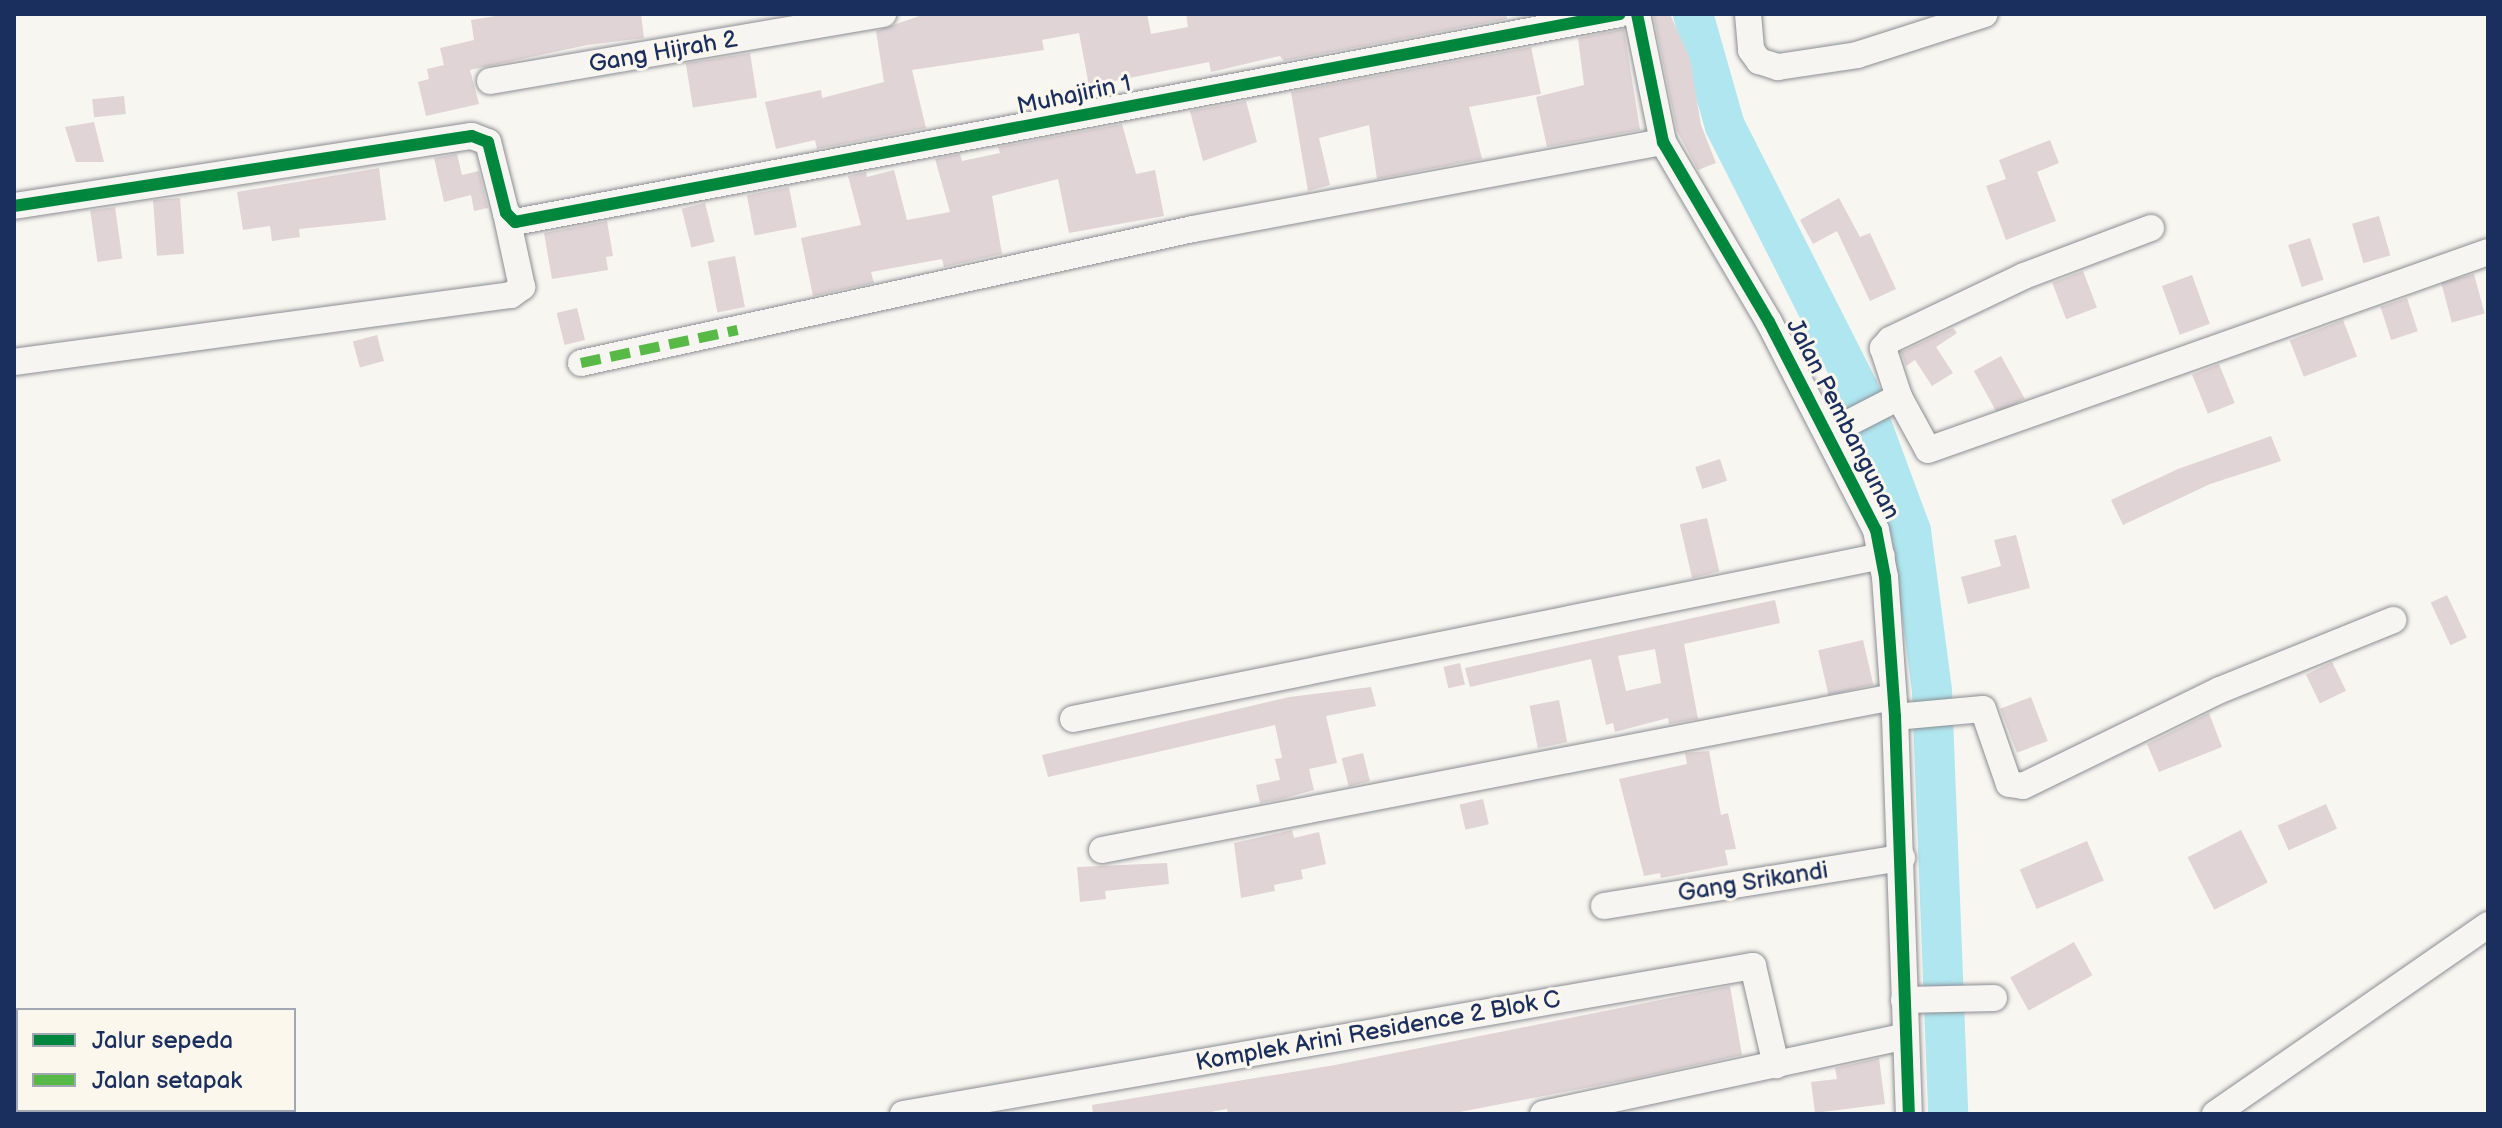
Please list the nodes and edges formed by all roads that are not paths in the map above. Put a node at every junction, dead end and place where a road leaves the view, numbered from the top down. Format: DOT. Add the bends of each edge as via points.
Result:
graph roads {
  1 [pos="883,14"];
  2 [pos="1620,14"];
  3 [pos="1637,14"];
  4 [pos="1748,14"];
  5 [pos="1985,14"];
  6 [pos="490,81"];
  7 [pos="1663,142"];
  8 [pos="14,206"];
  9 [pos="506,213"];
  10 [pos="2151,228"];
  11 [pos="2488,252"];
  12 [pos="14,362"];
  13 [pos="581,363"];
  14 [pos="1890,400"];
  15 [pos="1836,428"];
  16 [pos="1882,556"];
  17 [pos="2393,620"];
  18 [pos="1895,710"];
  19 [pos="1073,719"];
  20 [pos="1102,850"];
  21 [pos="1902,858"];
  22 [pos="1604,906"];
  23 [pos="2488,925"];
  24 [pos="1994,998"];
  25 [pos="1905,1000"];
  26 [pos="1906,1036"];
  27 [pos="1776,1065"];
  28 [pos="903,1114"];
  29 [pos="1543,1114"];
  30 [pos="1909,1114"];
  31 [pos="2215,1114"];
  1 -- 6 [label="street, Gang Hijrah 2"];
  2 -- 9 [label="street, Muhajirin 1" via="515,222"];
  3 -- 7 [label="street, Jalan Pembangunan"];
  4 -- 5 [label="street" via="1751,50 1759,61 1778,67 1857,55"];
  7 -- 13 [label="street" via="1193,229"];
  7 -- 15 [label="street, Jalan Pembangunan"];
  8 -- 9 [label="street" via="472,136 488,142"];
  9 -- 12 [label="street" via="522,287 511,295"];
  10 -- 14 [label="street" via="2024,276 1890,340 1883,348"];
  11 -- 14 [label="street" via="1928,450"];
  14 -- 15 [label="street"];
  15 -- 16 [label="street, Jalan Pembangunan"];
  16 -- 18 [label="street, Jalan Pembangunan"];
  16 -- 19 [label="street"];
  17 -- 18 [label="street" via="2220,690 2023,786 2009,784 1983,709 1955,714"];
  18 -- 20 [label="street"];
  18 -- 21 [label="street, Jalan Pembangunan"];
  21 -- 22 [label="street, Gang Srikandi"];
  21 -- 25 [label="street, Jalan Pembangunan"];
  23 -- 31 [label="street"];
  24 -- 25 [label="street"];
  25 -- 26 [label="street, Jalan Pembangunan"];
  26 -- 27 [label="street"];
  26 -- 30 [label="street, Jalan Pembangunan"];
  27 -- 28 [label="street, Komplek Arini Residence 2 Blok C" via="1753,966"];
  27 -- 29 [label="street"];
}
